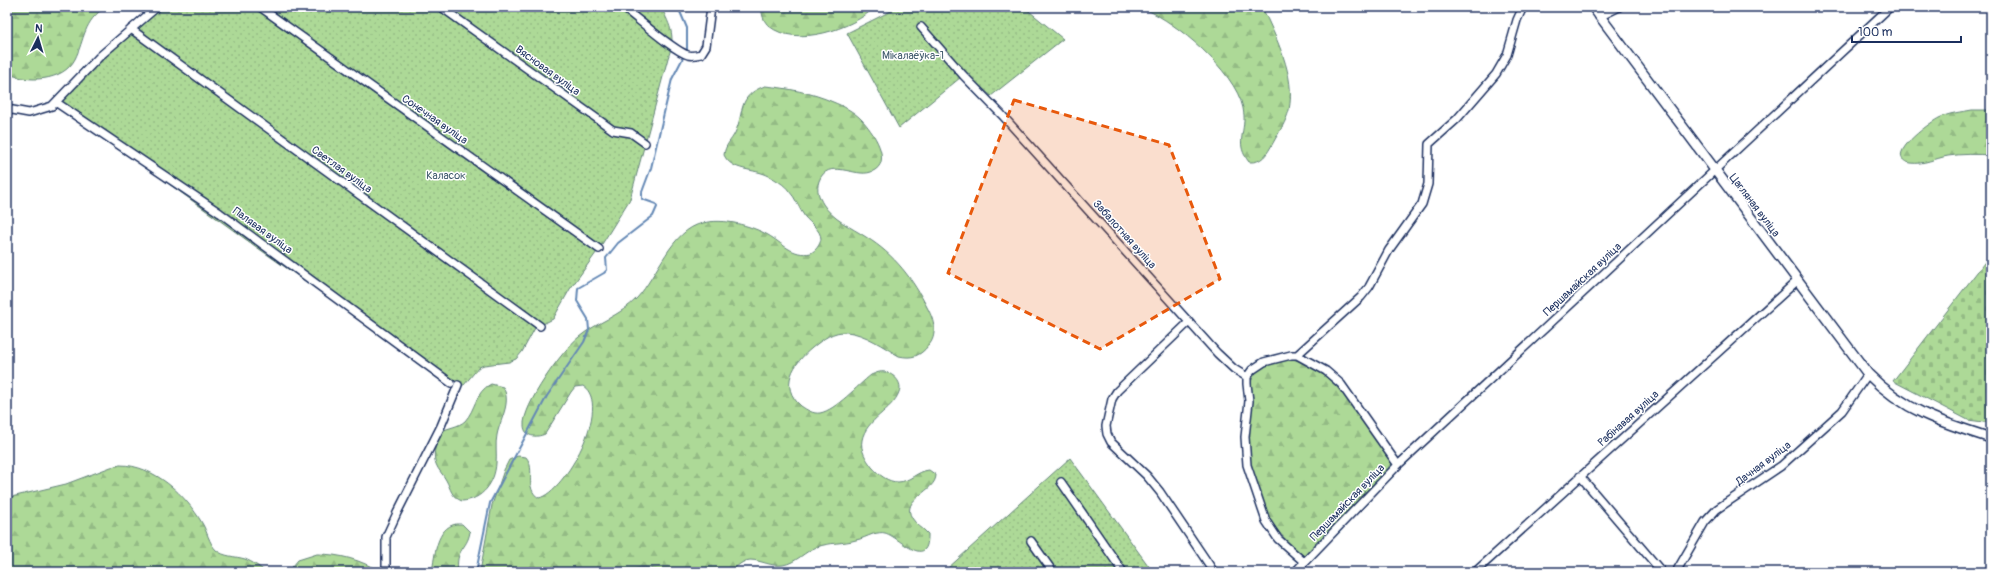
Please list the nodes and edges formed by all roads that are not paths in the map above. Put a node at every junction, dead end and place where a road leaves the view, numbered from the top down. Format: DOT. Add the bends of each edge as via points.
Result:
graph roads {
  1 [pos="157,7"];
  2 [pos="260,7"];
  3 [pos="441,7"];
  4 [pos="622,7"];
  5 [pos="711,7"];
  6 [pos="1523,7"];
  7 [pos="1593,7"];
  8 [pos="1620,7"];
  9 [pos="1890,7"];
  10 [pos="1600,17"];
  11 [pos="921,27"];
  12 [pos="131,29"];
  13 [pos="57,103"];
  14 [pos="7,109"];
  15 [pos="645,143"];
  16 [pos="1713,170"];
  17 [pos="598,249"];
  18 [pos="1797,281"];
  19 [pos="1189,322"];
  20 [pos="540,326"];
  21 [pos="1297,355"];
  22 [pos="1868,374"];
  23 [pos="1247,377"];
  24 [pos="1991,438"];
  25 [pos="1398,464"];
  26 [pos="1580,476"];
  27 [pos="1061,482"];
  28 [pos="1031,541"];
  29 [pos="1304,562"];
  30 [pos="386,572"];
  31 [pos="1053,572"];
  32 [pos="1123,572"];
  33 [pos="1214,572"];
  34 [pos="1295,572"];
  35 [pos="1475,572"];
  36 [pos="1662,572"];
  37 [pos="1676,572"];
  1 -- 12 [label="street"];
  2 -- 17 [label="street, Сонечная вуліца"];
  3 -- 15 [label="street, Вясновая вуліца" via="613,130 631,133"];
  4 -- 5 [label="street" via="686,54 701,54 704,52"];
  6 -- 21 [label="street" via="1507,55 1490,80 1457,119 1429,144 1428,184 1422,204 1389,250 1366,292"];
  7 -- 10 [label="street, Цагляная вуліца"];
  8 -- 10 [label="street"];
  9 -- 16 [label="street, Першамайская вуліца"];
  10 -- 16 [label="street, Цагляная вуліца"];
  11 -- 19 [label="street, Забалотная вуліца"];
  12 -- 13 [label="street" via="100,56"];
  12 -- 20 [label="street, Светлая вуліца"];
  13 -- 14 [label="street" via="30,113"];
  13 -- 30 [label="street, Палявая вуліца" via="220,213 454,384 441,426 386,537"];
  16 -- 18 [label="street, Цагляная вуліца"];
  16 -- 25 [label="street, Першамайская вуліца"];
  18 -- 22 [label="street, Цагляная вуліца"];
  18 -- 26 [label="street, Рабінавая вуліца"];
  19 -- 23 [label="street, Забалотная вуліца" via="1229,365"];
  19 -- 33 [label="street" via="1127,380 1112,399 1106,426 1111,442 1160,492"];
  21 -- 23 [label="street" via="1264,362"];
  21 -- 25 [label="street" via="1326,371 1341,384"];
  22 -- 24 [label="street, Цагляная вуліца" via="1899,401 1934,419"];
  22 -- 37 [label="street, Дачная вуліца" via="1842,411 1781,466 1717,509 1705,522"];
  23 -- 29 [label="street" via="1249,401 1244,432 1245,446 1257,497 1266,521 1278,539"];
  25 -- 29 [label="street, Першамайская вуліца"];
  26 -- 35 [label="street, Рабінавая вуліца"];
  26 -- 36 [label="street"];
  27 -- 32 [label="street"];
  28 -- 31 [label="street"];
  29 -- 34 [label="street, Першамайская вуліца"];
}
